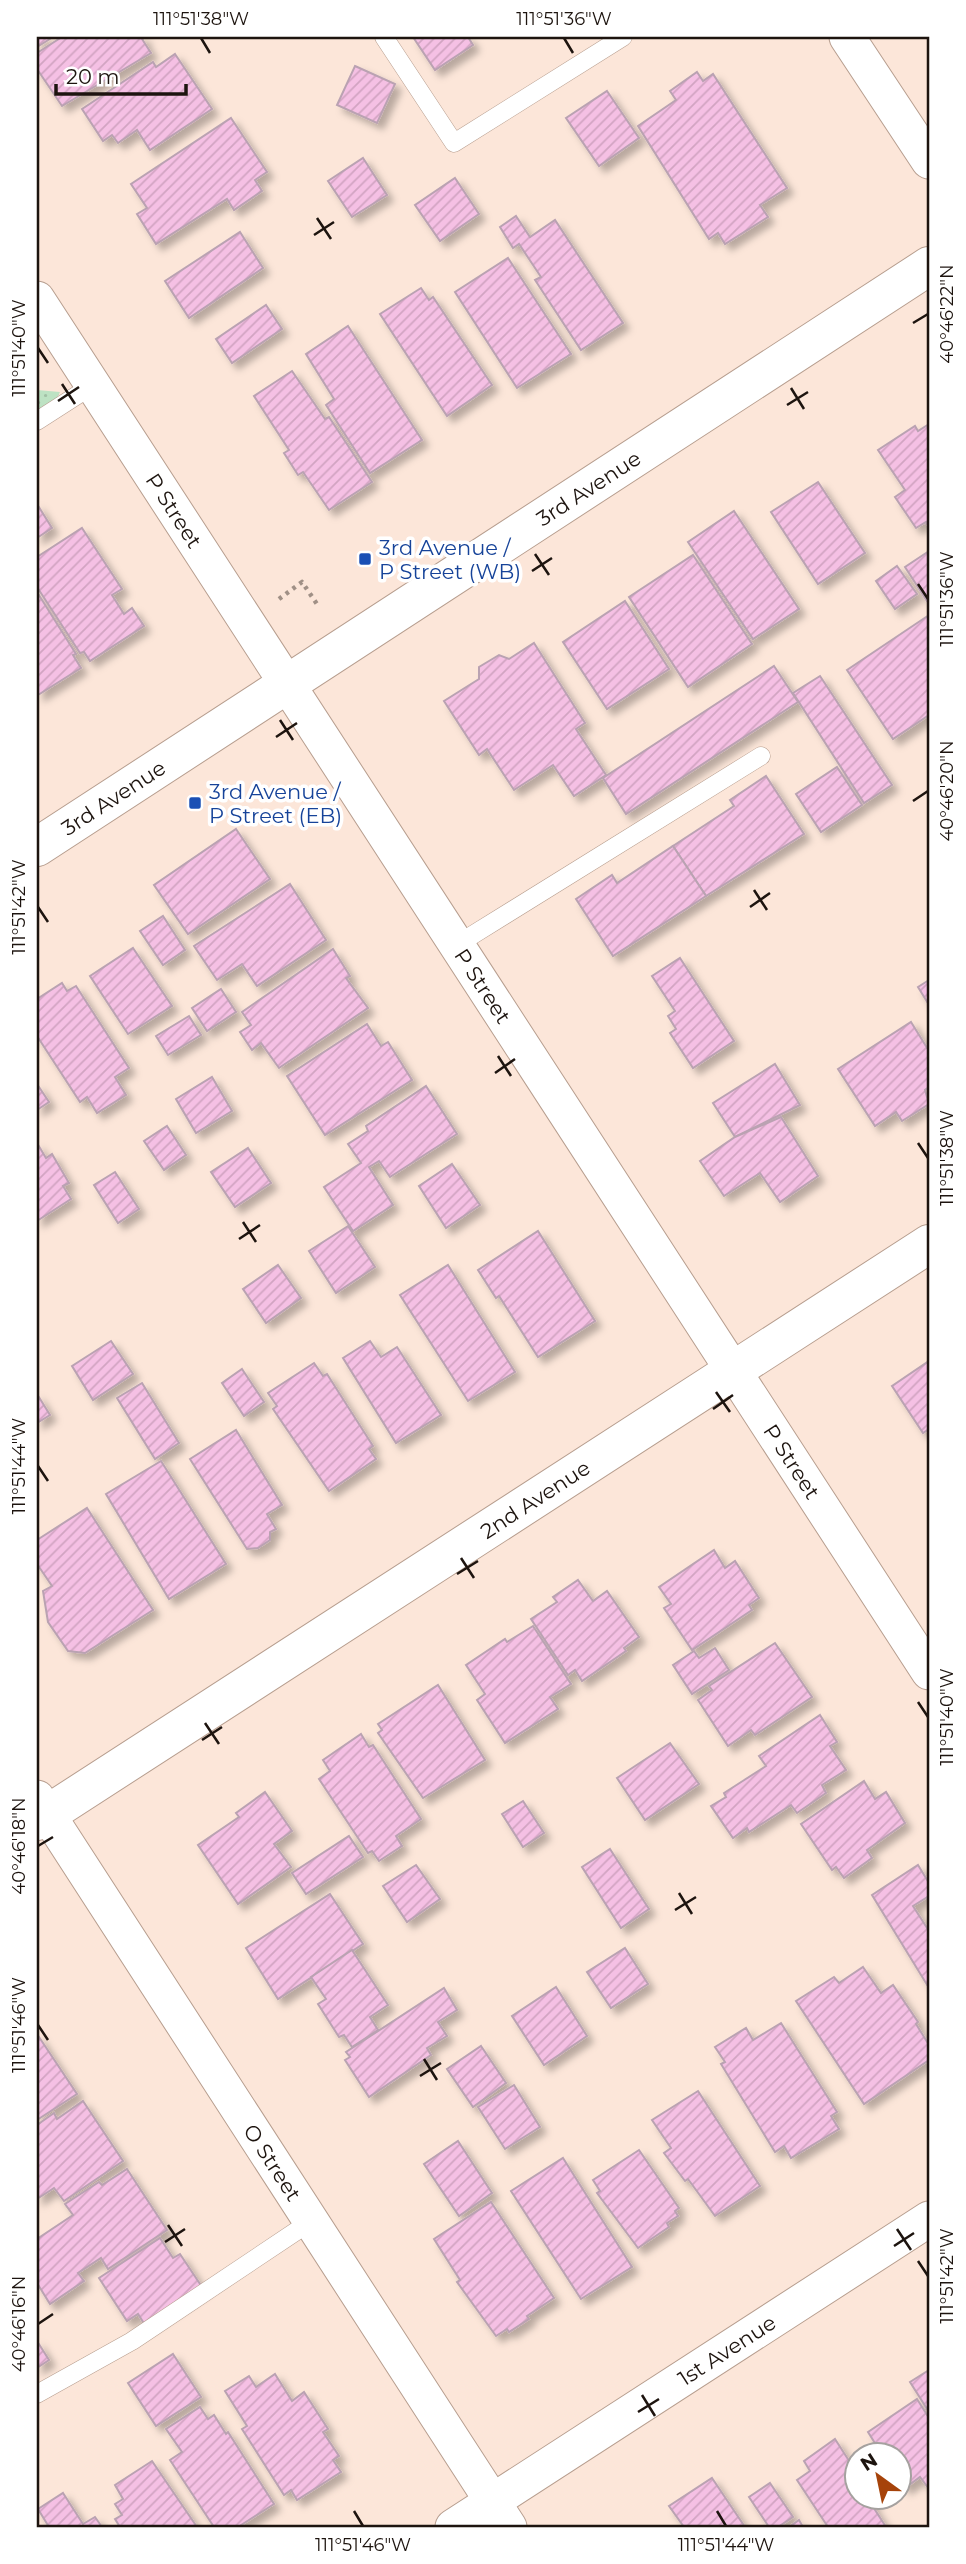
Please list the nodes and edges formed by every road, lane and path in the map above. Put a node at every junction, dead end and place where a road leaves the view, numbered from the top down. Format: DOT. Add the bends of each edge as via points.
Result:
graph roads {
  1 [pos="384,37"];
  2 [pos="623,37"];
  3 [pos="848,37"];
  4 [pos="929,161"];
  5 [pos="929,266"];
  6 [pos="37,299"];
  7 [pos="93,384"];
  8 [pos="37,421"];
  9 [pos="271,604"];
  10 [pos="319,607"];
  11 [pos="289,685"];
  12 [pos="761,757"];
  13 [pos="37,848"];
  14 [pos="458,944"];
  15 [pos="929,1244"];
  16 [pos="734,1372"];
  17 [pos="929,1672"];
  18 [pos="40,1811"];
  19 [pos="929,2219"];
  20 [pos="310,2222"];
  21 [pos="37,2393"];
  22 [pos="501,2514"];
  23 [pos="453,2527"];
  1 -- 2 [label="lane" via="454,143"];
  3 -- 4 [label="street"];
  5 -- 11 [label="street, 3rd Avenue"];
  6 -- 7 [label="street, P Street"];
  7 -- 8 [label="lane"];
  7 -- 11 [label="street, P Street"];
  9 -- 10 [label="path" via="302,582"];
  11 -- 13 [label="street, 3rd Avenue"];
  11 -- 14 [label="street, P Street"];
  12 -- 14 [label="lane"];
  14 -- 16 [label="street, P Street"];
  15 -- 16 [label="street, 2nd Avenue"];
  16 -- 17 [label="street, P Street"];
  16 -- 18 [label="street, 2nd Avenue"];
  18 -- 20 [label="street, O Street"];
  19 -- 22 [label="street, 1st Avenue"];
  20 -- 21 [label="lane" via="132,2341"];
  20 -- 22 [label="street, O Street"];
  22 -- 23 [label="street, 1st Avenue"];
}
